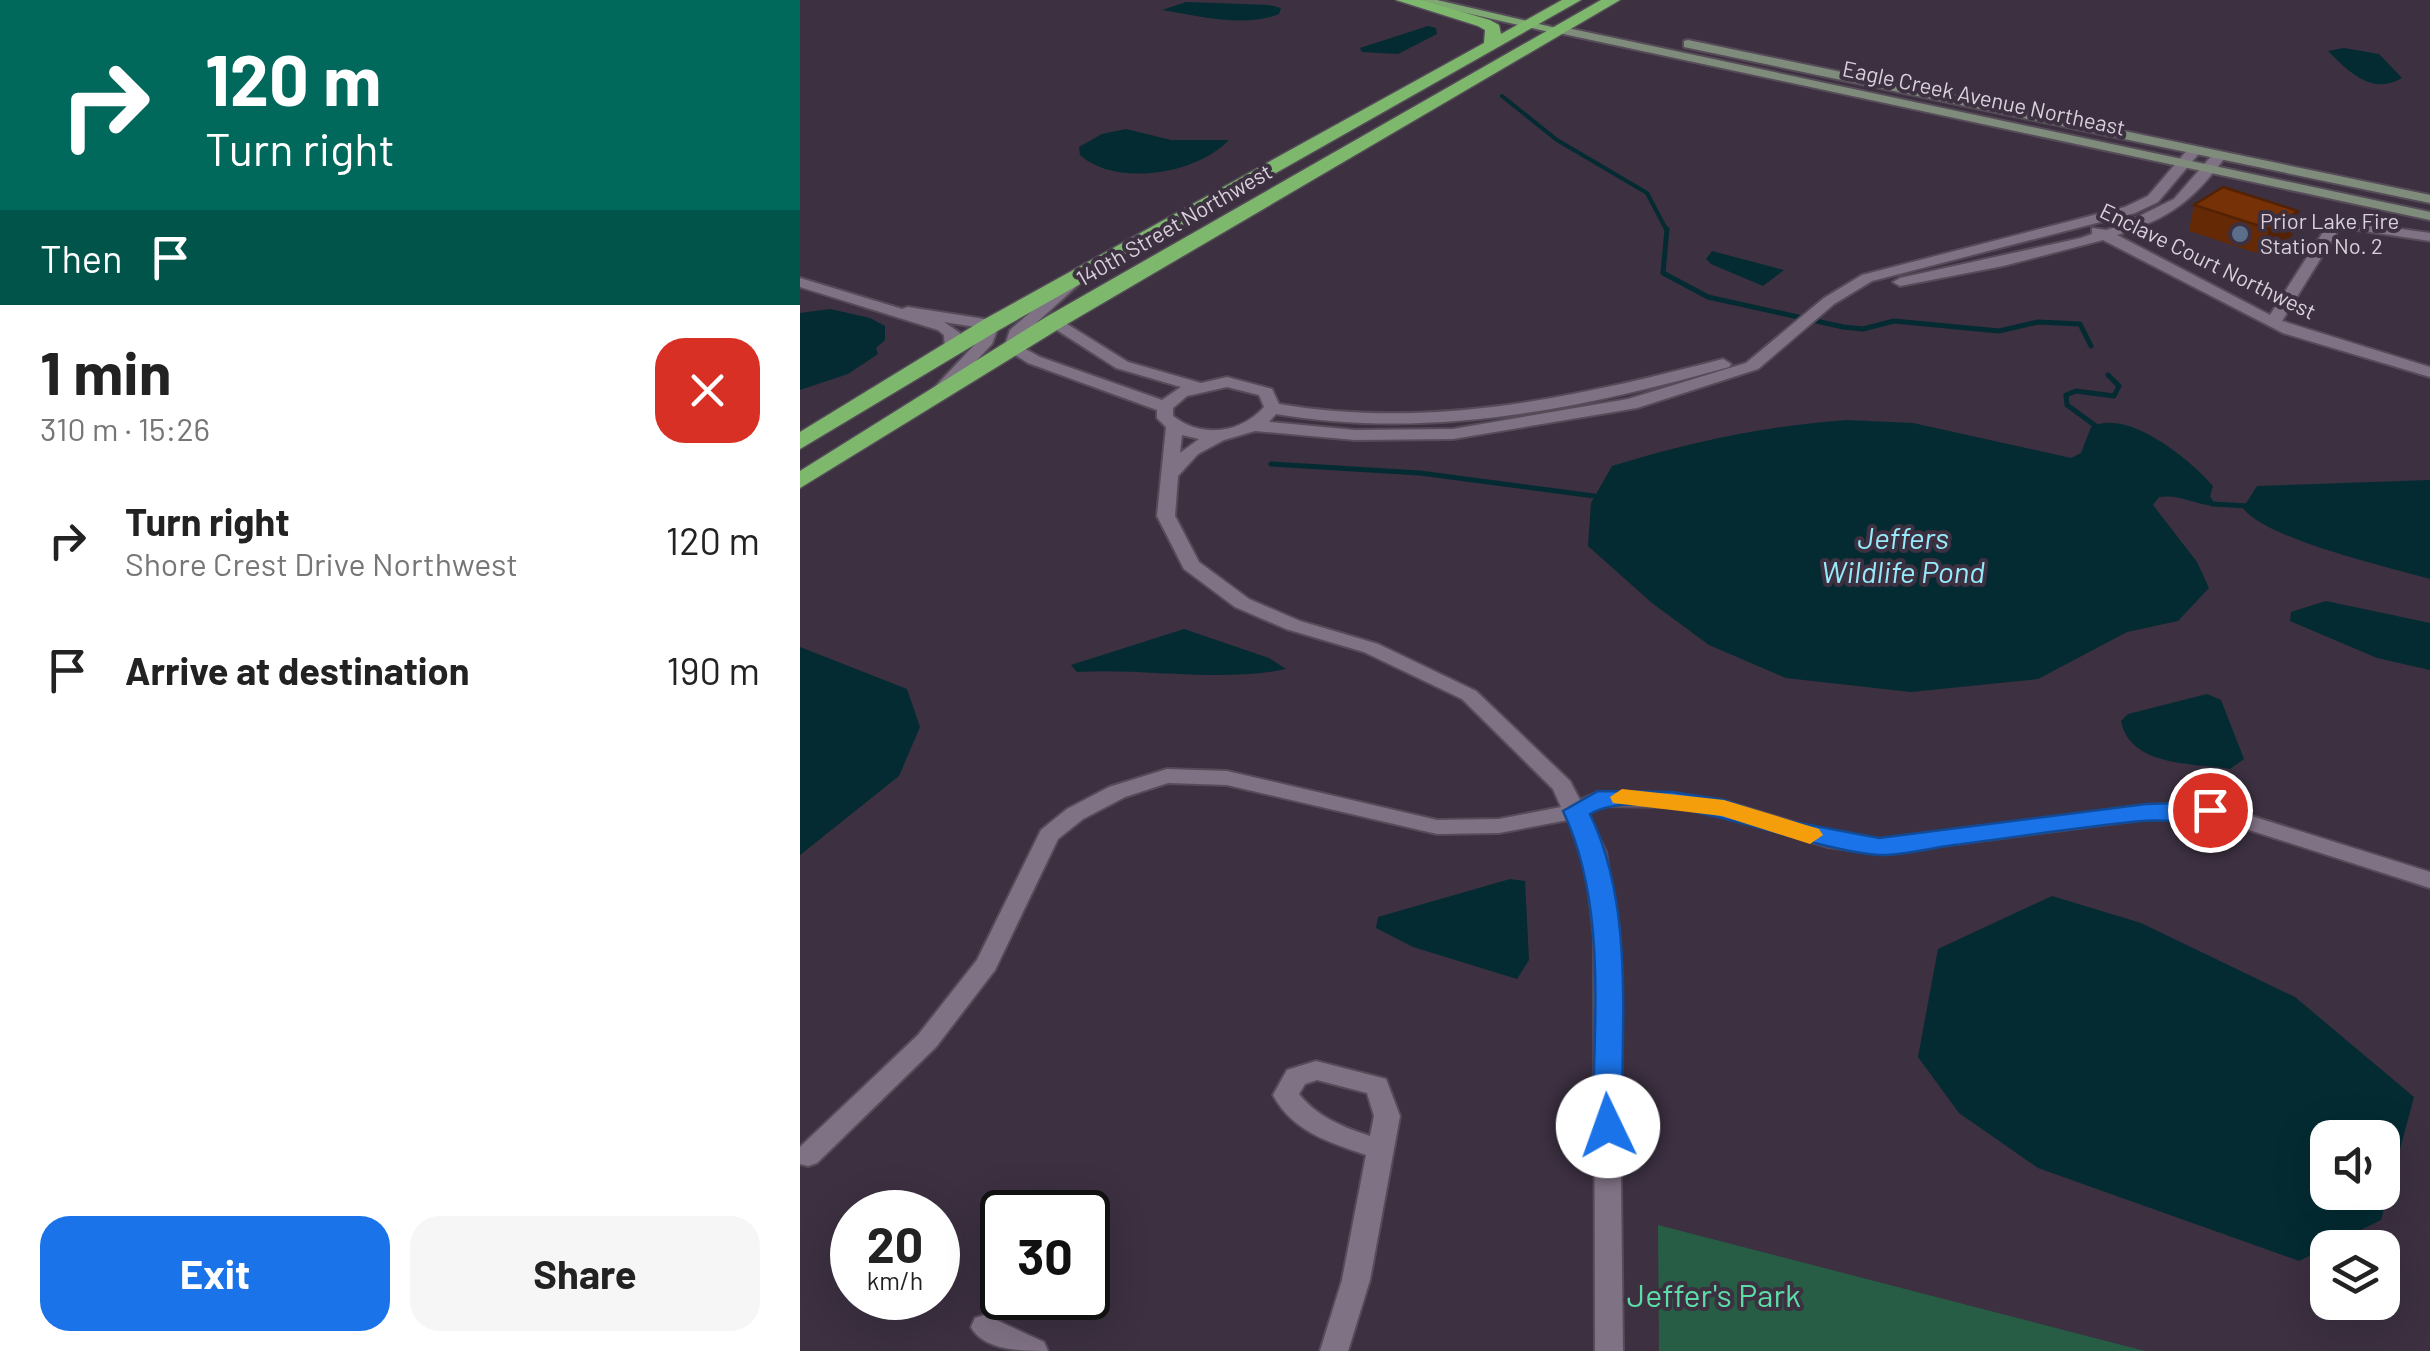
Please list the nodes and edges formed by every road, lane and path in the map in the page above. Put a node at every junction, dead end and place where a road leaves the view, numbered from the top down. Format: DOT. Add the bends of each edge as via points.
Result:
graph roads {
  1 [pos="1404,0"];
  2 [pos="1417,0"];
  3 [pos="1486,0"];
  4 [pos="1573,0"];
  5 [pos="1612,0"];
  6 [pos="1577,20"];
  7 [pos="1553,22"];
  8 [pos="1529,24"];
  9 [pos="1492,44"];
  10 [pos="2194,151"];
  11 [pos="2219,156"];
  12 [pos="2184,164"];
  13 [pos="2208,170"];
  14 [pos="2430,199"];
  15 [pos="2430,216"];
  16 [pos="2081,224"];
  17 [pos="2102,234"];
  18 [pos="2430,238"];
  19 [pos="1088,270"];
  20 [pos="800,282"];
  21 [pos="1854,289"];
  22 [pos="908,312"];
  23 [pos="1054,322"];
  24 [pos="2273,322"];
  25 [pos="991,325"];
  26 [pos="1012,348"];
  27 [pos="951,349"];
  28 [pos="1766,353"];
  29 [pos="2430,372"];
  30 [pos="1195,386"];
  31 [pos="933,396"];
  32 [pos="1165,407"];
  33 [pos="1272,408"];
  34 [pos="1174,426"];
  35 [pos="1254,426"];
  36 [pos="1224,434"];
  37 [pos="800,442"];
  38 [pos="1168,477"];
  39 [pos="800,481"];
  40 [pos="1576,811"];
  41 [pos="2430,880"];
  42 [pos="1380,1150"];
  43 [pos="808,1156"];
  44 [pos="985,1327"];
  45 [pos="1034,1351"];
  46 [pos="1334,1351"];
  47 [pos="1609,1351"];
  1 -- 9 [label="highway" via="1484,23 1493,28"];
  2 -- 8 [label="main road"];
  3 -- 7 [label="main road"];
  4 -- 7 [label="highway"];
  5 -- 6 [label="highway, 140th Street Northwest"];
  6 -- 7 [label="highway, 140th Street Northwest"];
  6 -- 10 [label="main road, Eagle Creek Avenue Northeast"];
  7 -- 8 [label="highway, 140th Street Northwest"];
  7 -- 12 [label="main road, Eagle Creek Avenue Northeast"];
  7 -- 23 [label="highway, 140th Street Northwest"];
  8 -- 9 [label="highway, 140th Street Northwest"];
  9 -- 19 [label="highway, 140th Street Northwest"];
  10 -- 11 [label="main road, Eagle Creek Avenue Northeast"];
  10 -- 12 [label="street"];
  11 -- 13 [label="street"];
  11 -- 14 [label="main road, Eagle Creek Avenue Northeast"];
  12 -- 13 [label="main road, Eagle Creek Avenue Northeast"];
  12 -- 16 [label="street" via="2152,199"];
  13 -- 15 [label="main road, Eagle Creek Avenue Northeast"];
  13 -- 17 [label="street" via="2179,202"];
  16 -- 17 [label="street, Enclave Court Northwest"];
  16 -- 21 [label="street" via="1868,278"];
  17 -- 21 [label="street" via="1948,274"];
  17 -- 24 [label="street, Enclave Court Northwest"];
  18 -- 24 [label="street" via="2341,223"];
  19 -- 25 [label="highway, 140th Street Northwest"];
  19 -- 26 [label="street" via="1016,333"];
  20 -- 22 [label="street"];
  21 -- 28 [label="street"];
  22 -- 25 [label="street"];
  22 -- 27 [label="street" via="952,333"];
  23 -- 26 [label="highway, 140th Street Northwest"];
  23 -- 30 [label="street" via="1122,365"];
  24 -- 29 [label="street, Enclave Court Northwest"];
  25 -- 27 [label="highway, 140th Street Northwest"];
  25 -- 31 [label="street" via="986,342"];
  26 -- 31 [label="highway, 140th Street Northwest"];
  26 -- 32 [label="street"];
  27 -- 37 [label="highway, 140th Street Northwest"];
  28 -- 33 [label="street" via="1524,408 1449,418 1352,420"];
  28 -- 35 [label="street" via="1717,380 1632,404 1453,434"];
  30 -- 32 [label="street"];
  30 -- 33 [label="street" via="1256,387"];
  31 -- 39 [label="highway, 140th Street Northwest"];
  32 -- 34 [label="street"];
  33 -- 35 [label="street"];
  34 -- 36 [label="street"];
  34 -- 38 [label="street"];
  35 -- 36 [label="street"];
  36 -- 38 [label="street" via="1192,450"];
  38 -- 40 [label="street" via="1166,516 1192,566 1242,603 1371,648 1470,696 1562,786"];
  40 -- 41 [label="street" via="1598,799 1672,800 1724,808 1828,840 1879,846 2210,810"];
  40 -- 43 [label="street" via="1498,826 1437,826 1227,778 1167,776 1118,792 1050,835 987,964 926,1040"];
  40 -- 47 [label="street" via="1595,852 1606,936"];
  42 -- 46 [label="street" via="1356,1280"];
  44 -- 45 [label="street"];
}
